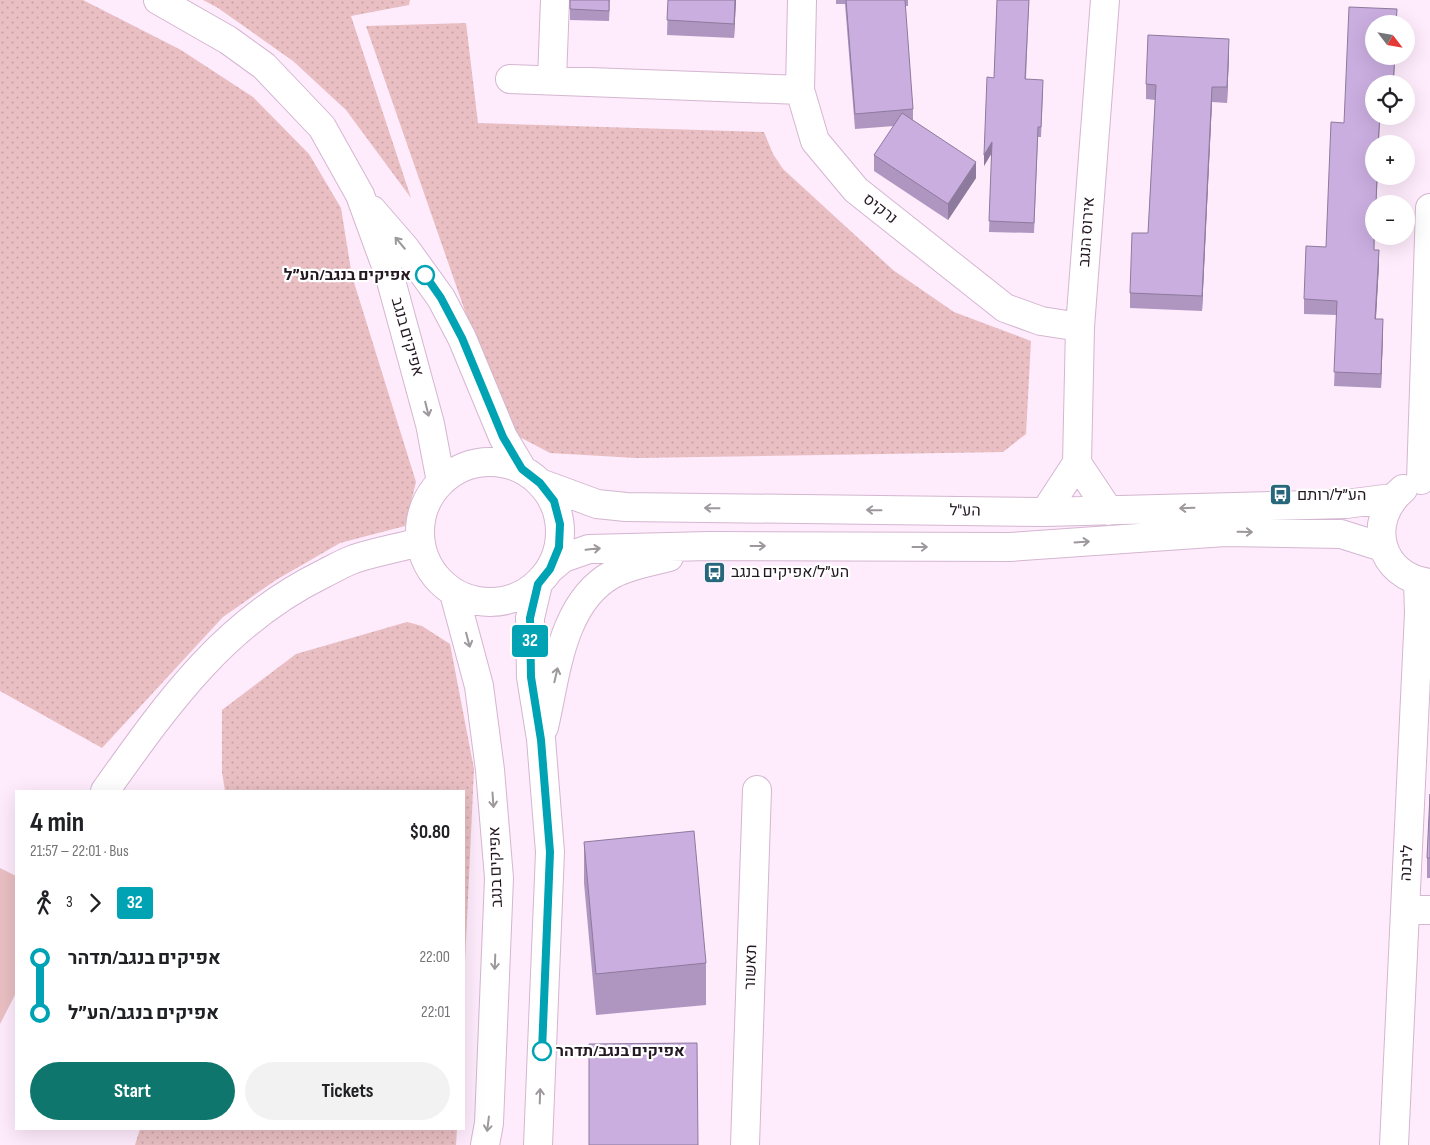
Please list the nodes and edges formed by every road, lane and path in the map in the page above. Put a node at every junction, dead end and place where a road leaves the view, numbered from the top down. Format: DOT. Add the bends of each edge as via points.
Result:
graph roads {
  1 [pos="158,0"];
  2 [pos="555,0"];
  3 [pos="802,0"];
  4 [pos="1105,0"];
  5 [pos="510,79"];
  6 [pos="552,80"];
  7 [pos="800,90"];
  8 [pos="360,195"];
  9 [pos="1430,208"];
  10 [pos="1080,327"];
  11 [pos="1076,463"];
  12 [pos="531,476"];
  13 [pos="1426,480"];
  14 [pos="441,482"];
  15 [pos="1392,498"];
  16 [pos="1109,511"];
  17 [pos="1046,512"];
  18 [pos="420,542"];
  19 [pos="709,546"];
  20 [pos="1382,547"];
  21 [pos="544,576"];
  22 [pos="1424,582"];
  23 [pos="454,593"];
  24 [pos="541,740"];
  25 [pos="106,790"];
  26 [pos="757,790"];
  27 [pos="1418,910"];
  28 [pos="485,1145"];
  29 [pos="538,1145"];
  30 [pos="745,1145"];
  31 [pos="1394,1145"];
  1 -- 8 [label="street, אפיקים בנגב" via="228,40 264,66 322,126"];
  2 -- 6 [label="street"];
  3 -- 7 [label="street, נרקיס"];
  4 -- 10 [label="street, אירוס הנגב"];
  5 -- 6 [label="street"];
  6 -- 7 [label="street"];
  7 -- 10 [label="street, נרקיס" via="815,141 856,190 1005,308 1041,321"];
  12 -- 8 [label="street, אפיקים בנגב, one-way" via="503,437 462,338 441,298 405,248"];
  8 -- 14 [label="street, אפיקים בנגב, one-way" via="408,336"];
  9 -- 13 [label="street"];
  10 -- 11 [label="street, אירוס הנגב"];
  11 -- 16 [label="street"];
  11 -- 17 [label="street, אירוס הנגב"];
  12 -- 14 [label="street" via="502,463 479,462 458,469"];
  17 -- 12 [label="street, הע\"ל, one-way" via="626,507 597,504"];
  12 -- 21 [label="street" via="554,501 560,524 559,547"];
  13 -- 15 [label="street" via="1406,487"];
  14 -- 18 [label="street" via="428,500 421,520"];
  15 -- 16 [label="street, הע\"ל, one-way" via="1346,504"];
  15 -- 20 [label="street" via="1380,530"];
  16 -- 17 [label="street, הע\"ל"];
  18 -- 23 [label="street" via="426,562 438,580"];
  18 -- 25 [label="street" via="353,560 292,589 254,615 205,662 166,706"];
  19 -- 20 [label="street, one-way" via="1010,547 1225,532 1341,534"];
  21 -- 19 [label="street, one-way" via="563,558 589,549"];
  24 -- 19 [label="street, one-way" via="568,628 579,606 613,574"];
  20 -- 22 [label="street" via="1402,574"];
  21 -- 23 [label="street" via="519,596 497,602 475,601"];
  21 -- 24 [label="street" via="530,618 531,677"];
  22 -- 27 [label="street, ליבנה" via="1418,623"];
  23 -- 28 [label="street, אפיקים בנגב, one-way" via="479,686 499,878 489,1123"];
  29 -- 24 [label="street, one-way" via="550,852"];
  26 -- 30 [label="street, תאשור"];
  27 -- 31 [label="street, ליבנה"];
}
